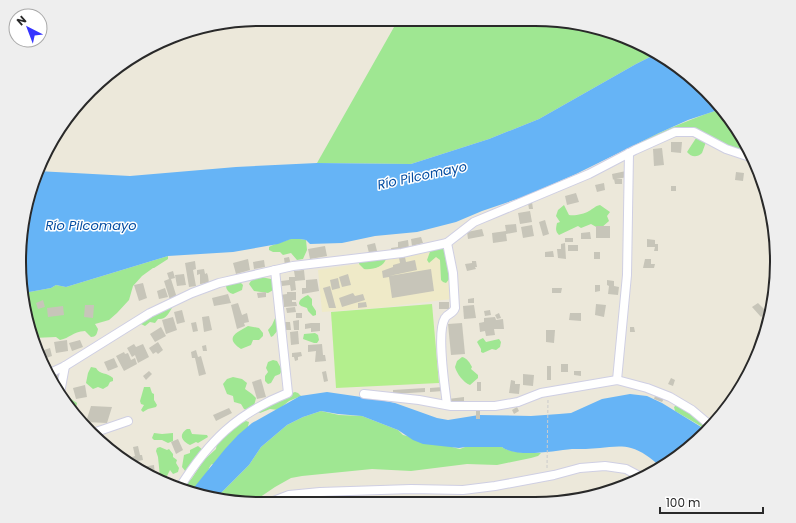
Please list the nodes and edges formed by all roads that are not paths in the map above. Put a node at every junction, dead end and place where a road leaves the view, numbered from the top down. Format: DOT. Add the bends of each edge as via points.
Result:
graph roads {
  1 [pos="629,153"];
  2 [pos="745,155"];
  3 [pos="447,243"];
  4 [pos="275,270"];
  5 [pos="65,366"];
  6 [pos="53,371"];
  7 [pos="617,380"];
  8 [pos="62,385"];
  9 [pos="364,394"];
  10 [pos="447,405"];
  11 [pos="128,421"];
  12 [pos="707,422"];
  13 [pos="98,431"];
  14 [pos="636,474"];
  15 [pos="182,484"];
  16 [pos="284,497"];
  1 -- 2 [label="street" via="675,132 694,132 726,149"];
  1 -- 3 [label="street" via="589,174 474,222"];
  1 -- 7 [label="street" via="627,275"];
  3 -- 4 [label="street" via="402,253"];
  3 -- 10 [label="street" via="456,308 445,318 442,327 441,353"];
  4 -- 5 [label="street" via="219,283 192,293 150,313"];
  4 -- 15 [label="street" via="288,393 256,408 222,432 198,459"];
  5 -- 6 [label="street"];
  5 -- 8 [label="street"];
  7 -- 10 [label="street" via="541,393 518,402 495,406"];
  7 -- 12 [label="street" via="670,397"];
  9 -- 10 [label="street"];
  11 -- 13 [label="street"];
  14 -- 16 [label="street" via="626,469 605,466 580,468 463,490 320,492"];
}
